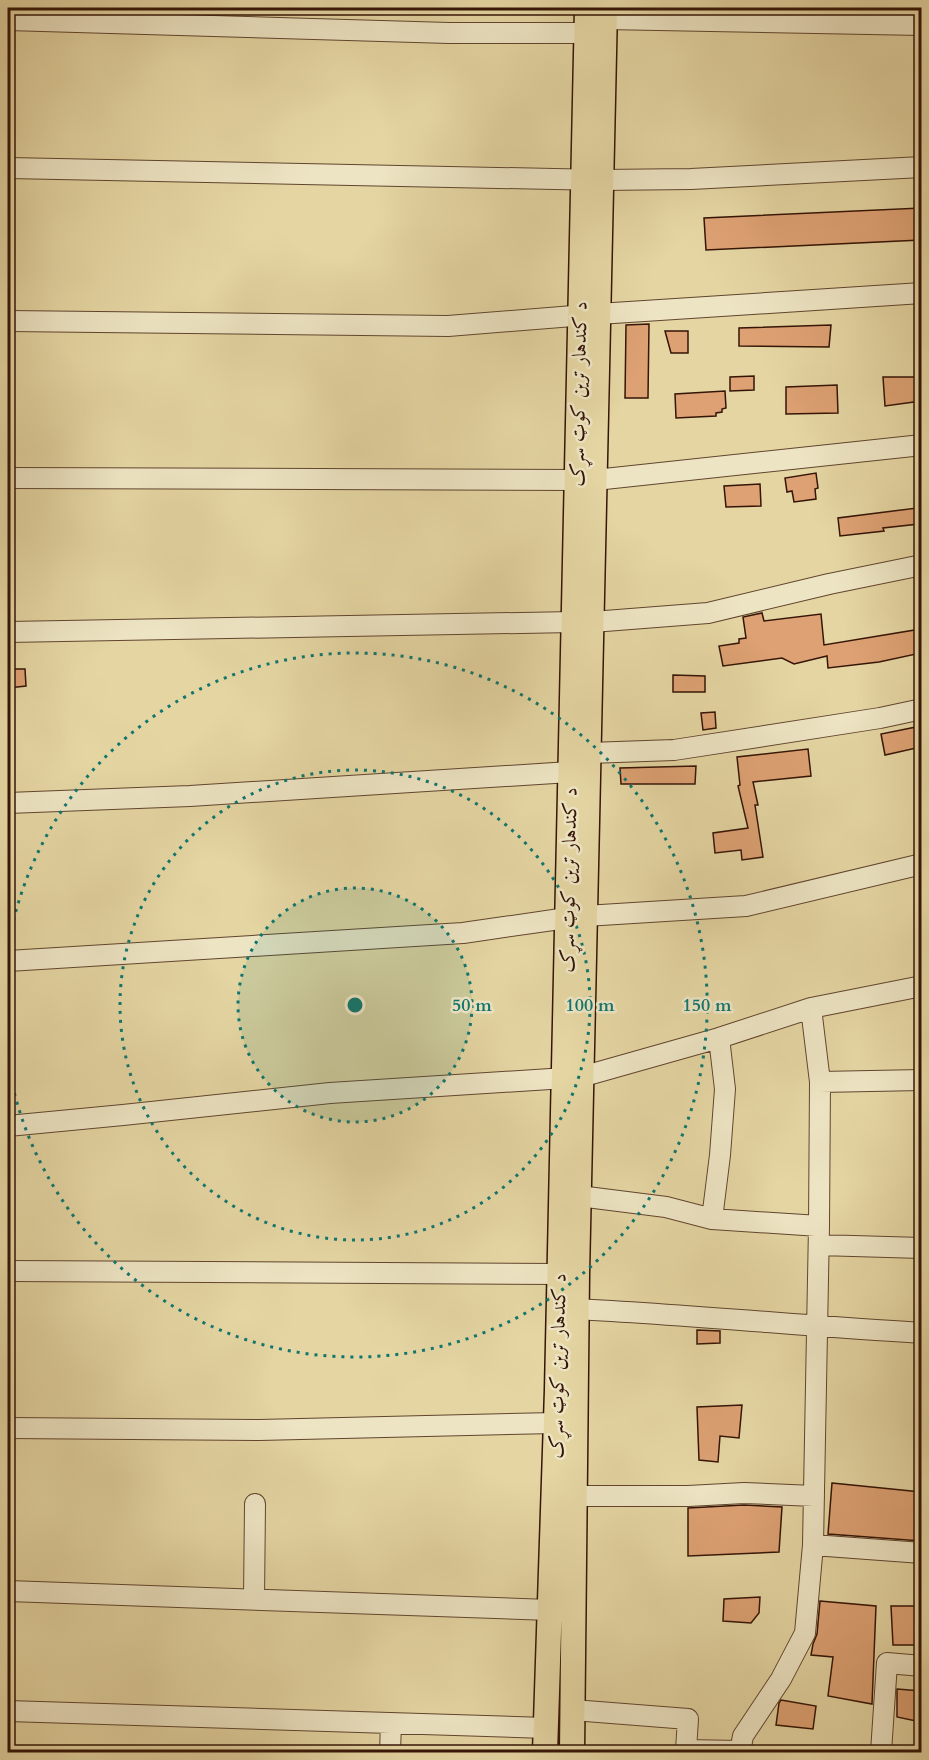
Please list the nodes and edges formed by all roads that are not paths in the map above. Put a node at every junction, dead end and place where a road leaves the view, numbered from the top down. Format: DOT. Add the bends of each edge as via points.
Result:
graph roads {
  1 [pos="596,17"];
  2 [pos="8,20"];
  3 [pos="921,25"];
  4 [pos="921,167"];
  5 [pos="8,168"];
  6 [pos="592,180"];
  7 [pos="921,293"];
  8 [pos="589,315"];
  9 [pos="8,321"];
  10 [pos="921,445"];
  11 [pos="8,478"];
  12 [pos="586,480"];
  13 [pos="921,565"];
  14 [pos="583,622"];
  15 [pos="8,632"];
  16 [pos="921,709"];
  17 [pos="580,710"];
  18 [pos="589,753"];
  19 [pos="570,772"];
  20 [pos="8,803"];
  21 [pos="921,864"];
  22 [pos="576,917"];
  23 [pos="8,961"];
  24 [pos="921,986"];
  25 [pos="811,1008"];
  26 [pos="718,1038"];
  27 [pos="572,1077"];
  28 [pos="921,1080"];
  29 [pos="820,1082"];
  30 [pos="8,1126"];
  31 [pos="579,1196"];
  32 [pos="712,1219"];
  33 [pos="819,1235"];
  34 [pos="921,1248"];
  35 [pos="8,1271"];
  36 [pos="559,1274"];
  37 [pos="576,1309"];
  38 [pos="817,1327"];
  39 [pos="921,1333"];
  40 [pos="555,1423"];
  41 [pos="8,1428"];
  42 [pos="574,1496"];
  43 [pos="814,1496"];
  44 [pos="255,1504"];
  45 [pos="813,1545"];
  46 [pos="921,1553"];
  47 [pos="8,1591"];
  48 [pos="254,1599"];
  49 [pos="550,1610"];
  50 [pos="921,1666"];
  51 [pos="547,1690"];
  52 [pos="574,1700"];
  53 [pos="8,1711"];
  54 [pos="391,1723"];
  55 [pos="546,1728"];
  56 [pos="390,1752"];
  57 [pos="545,1752"];
  58 [pos="572,1752"];
  59 [pos="740,1752"];
  60 [pos="881,1752"];
  1 -- 2 [label="street" via="449,33"];
  1 -- 3 [label="street"];
  1 -- 6 [label="main road, د کندهار ترين کوټ سړک"];
  4 -- 6 [label="street"];
  5 -- 6 [label="street"];
  6 -- 8 [label="main road, د کندهار ترين کوټ سړک"];
  7 -- 8 [label="street"];
  8 -- 9 [label="street" via="448,326"];
  8 -- 12 [label="main road, د کندهار ترين کوټ سړک"];
  10 -- 12 [label="street"];
  11 -- 12 [label="street"];
  12 -- 14 [label="main road, د کندهار ترين کوټ سړک"];
  13 -- 14 [label="street" via="708,613"];
  14 -- 15 [label="street"];
  14 -- 17 [label="main road, د کندهار ترين کوټ سړک"];
  16 -- 18 [label="street" via="674,750"];
  17 -- 18 [label="main road, د کندهار ترين کوټ سړک"];
  17 -- 19 [label="main road, د کندهار ترين کوټ سړک"];
  18 -- 22 [label="main road, د کندهار ترين کوټ سړک"];
  19 -- 20 [label="street"];
  19 -- 22 [label="main road, د کندهار ترين کوټ سړک"];
  21 -- 22 [label="street" via="746,906"];
  22 -- 23 [label="street" via="464,933"];
  22 -- 27 [label="main road, د کندهار ترين کوټ سړک"];
  24 -- 25 [label="street"];
  25 -- 26 [label="street"];
  25 -- 29 [label="street"];
  26 -- 27 [label="street"];
  26 -- 32 [label="street" via="725,1089"];
  27 -- 30 [label="street" via="330,1093"];
  27 -- 31 [label="main road, د کندهار ترين کوټ سړک"];
  27 -- 36 [label="main road, د کندهار ترين کوټ سړک"];
  28 -- 29 [label="street"];
  29 -- 33 [label="street"];
  31 -- 32 [label="street" via="666,1207"];
  31 -- 37 [label="main road, د کندهار ترين کوټ سړک"];
  32 -- 33 [label="street"];
  33 -- 34 [label="street"];
  33 -- 38 [label="street"];
  35 -- 36 [label="street"];
  36 -- 40 [label="main road, د کندهار ترين کوټ سړک"];
  37 -- 38 [label="street"];
  37 -- 42 [label="main road, د کندهار ترين کوټ سړک"];
  38 -- 39 [label="street"];
  38 -- 43 [label="street"];
  40 -- 41 [label="street" via="259,1430"];
  40 -- 49 [label="main road, د کندهار ترين کوټ سړک"];
  42 -- 43 [label="street"];
  42 -- 52 [label="main road, د کندهار ترين کوټ سړک"];
  43 -- 45 [label="street"];
  44 -- 48 [label="street"];
  45 -- 46 [label="street"];
  45 -- 59 [label="street" via="805,1633 781,1679 743,1736"];
  47 -- 48 [label="street"];
  48 -- 49 [label="street"];
  49 -- 51 [label="main road, د کندهار ترين کوټ سړک"];
  50 -- 60 [label="street" via="887,1663"];
  51 -- 52 [label="main road"];
  51 -- 55 [label="main road, د کندهار ترين کوټ سړک"];
  52 -- 58 [label="main road, د کندهار ترين کوټ سړک"];
  52 -- 59 [label="street" via="688,1719 686,1750"];
  53 -- 54 [label="street"];
  54 -- 55 [label="street"];
  54 -- 56 [label="street"];
  55 -- 57 [label="main road, د کندهار ترين کوټ سړک"];
}
